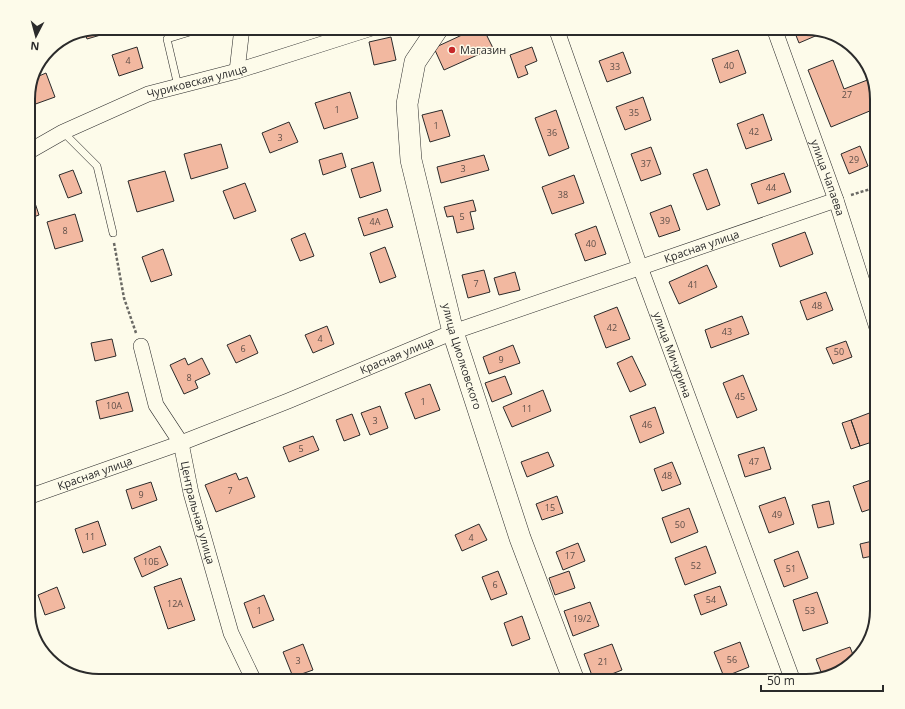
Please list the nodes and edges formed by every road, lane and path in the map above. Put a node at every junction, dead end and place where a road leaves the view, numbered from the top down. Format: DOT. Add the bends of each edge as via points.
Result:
graph roads {
  1 [pos="179,35"];
  2 [pos="241,35"];
  3 [pos="350,35"];
  4 [pos="433,35"];
  5 [pos="558,35"];
  6 [pos="777,35"];
  7 [pos="237,71"];
  8 [pos="178,86"];
  9 [pos="63,132"];
  10 [pos="35,148"];
  11 [pos="870,189"];
  12 [pos="836,200"];
  13 [pos="113,233"];
  14 [pos="640,267"];
  15 [pos="870,306"];
  16 [pos="453,332"];
  17 [pos="140,346"];
  18 [pos="181,443"];
  19 [pos="35,495"];
  20 [pos="251,674"];
  21 [pos="571,674"];
  22 [pos="790,674"];
  1 -- 8 [label="lane" via="166,39"];
  2 -- 7 [label="street"];
  3 -- 7 [label="street, Чуриковская улица"];
  4 -- 16 [label="street, улица Циолковского" via="415,62 407,104 411,160"];
  5 -- 14 [label="street, улица Мичурина"];
  6 -- 12 [label="street, улица Чапаева"];
  7 -- 8 [label="street, Чуриковская улица"];
  8 -- 9 [label="street, Чуриковская улица" via="148,94"];
  9 -- 10 [label="street, Чуриковская улица"];
  9 -- 13 [label="lane" via="97,166"];
  11 -- 12 [label="path"];
  12 -- 14 [label="street, Красная улица"];
  12 -- 15 [label="street, улица Чапаева"];
  13 -- 17 [label="path" via="124,298"];
  14 -- 16 [label="street, Красная улица"];
  14 -- 22 [label="street, улица Мичурина"];
  16 -- 18 [label="street, Красная улица"];
  16 -- 21 [label="street, улица Циолковского" via="520,538"];
  17 -- 18 [label="street, Центральная улица" via="156,405"];
  18 -- 19 [label="street, Красная улица"];
  18 -- 20 [label="street, Центральная улица" via="191,493 232,633"];
}
